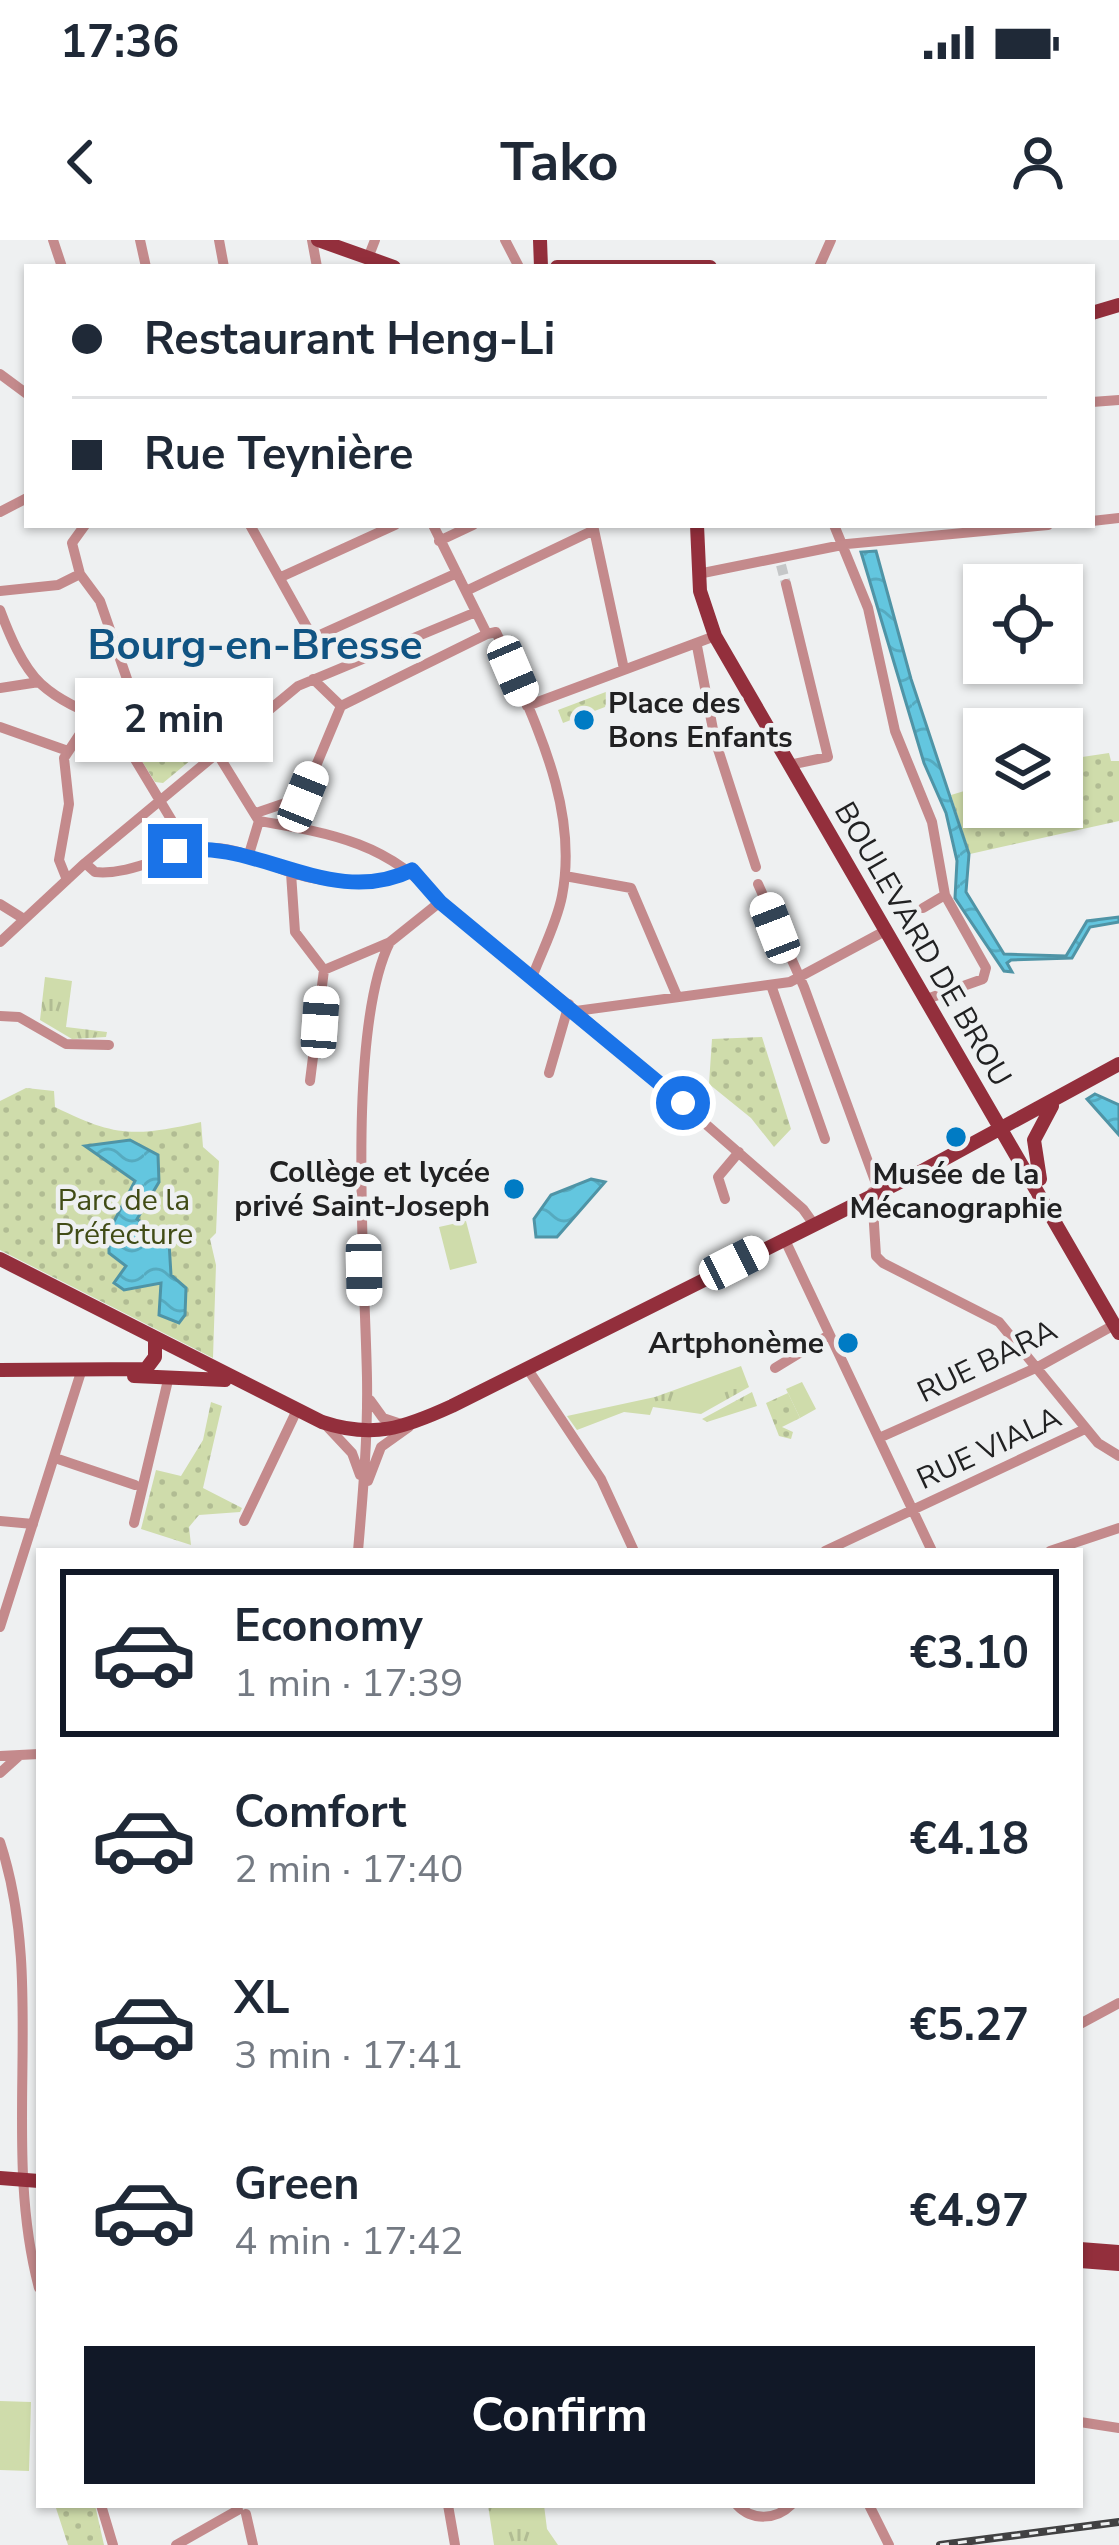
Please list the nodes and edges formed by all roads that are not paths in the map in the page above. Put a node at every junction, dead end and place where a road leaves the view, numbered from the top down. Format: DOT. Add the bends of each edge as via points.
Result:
graph roads {
  1 [pos="317,240"];
  2 [pos="375,240"];
  3 [pos="368,258"];
  4 [pos="385,264"];
  5 [pos="83,528"];
  6 [pos="252,528"];
  7 [pos="388,528"];
  8 [pos="434,528"];
  9 [pos="467,528"];
  10 [pos="594,528"];
  11 [pos="698,528"];
  12 [pos="835,528"];
  13 [pos="1005,528"];
  14 [pos="439,541"];
  15 [pos="843,545"];
  16 [pos="457,573"];
  17 [pos="80,574"];
  18 [pos="698,574"];
  19 [pos="281,577"];
  20 [pos="786,584"];
  21 [pos="0,590"];
  22 [pos="466,591"];
  23 [pos="0,610"];
  24 [pos="476,612"];
  25 [pos="487,634"];
  26 [pos="715,636"];
  27 [pos="697,646"];
  28 [pos="624,669"];
  29 [pos="313,679"];
  30 [pos="39,682"];
  31 [pos="0,688"];
  32 [pos="340,706"];
  33 [pos="527,706"];
  34 [pos="95,712"];
  35 [pos="121,720"];
  36 [pos="0,727"];
  37 [pos="191,734"];
  38 [pos="68,751"];
  39 [pos="217,753"];
  40 [pos="789,765"];
  41 [pos="158,800"];
  42 [pos="258,817"];
  43 [pos="189,849"];
  44 [pos="249,854"];
  45 [pos="85,863"];
  46 [pos="756,867"];
  47 [pos="412,870"];
  48 [pos="291,872"];
  49 [pos="565,876"];
  50 [pos="67,880"];
  51 [pos="758,884"];
  52 [pos="945,895"];
  53 [pos="440,902"];
  54 [pos="0,904"];
  55 [pos="923,908"];
  56 [pos="23,920"];
  57 [pos="885,931"];
  58 [pos="0,942"];
  59 [pos="390,942"];
  60 [pos="319,966"];
  61 [pos="533,975"];
  62 [pos="800,979"];
  63 [pos="771,985"];
  64 [pos="676,996"];
  65 [pos="924,1000"];
  66 [pos="572,1007"];
  67 [pos="0,1016"];
  68 [pos="109,1045"];
  69 [pos="1113,1069"];
  70 [pos="549,1072"];
  71 [pos="310,1081"];
  72 [pos="1055,1102"];
  73 [pos="1002,1129"];
  74 [pos="825,1139"];
  75 [pos="740,1151"];
  76 [pos="875,1191"];
  77 [pos="725,1199"];
  78 [pos="813,1223"];
  79 [pos="1064,1235"];
  80 [pos="784,1238"];
  81 [pos="0,1261"];
  82 [pos="1117,1329"];
  83 [pos="829,1335"];
  84 [pos="155,1339"];
  85 [pos="775,1367"];
  86 [pos="1038,1367"];
  87 [pos="526,1368"];
  88 [pos="0,1370"];
  89 [pos="81,1372"];
  90 [pos="170,1376"];
  91 [pos="240,1384"];
  92 [pos="367,1391"];
  93 [pos="297,1410"];
  94 [pos="322,1422"];
  95 [pos="411,1425"];
  96 [pos="1085,1429"];
  97 [pos="367,1434"];
  98 [pos="879,1438"];
  99 [pos="1119,1456"];
  100 [pos="55,1458"];
  101 [pos="135,1485"];
  102 [pos="363,1496"];
  103 [pos="914,1510"];
  104 [pos="0,1521"];
  105 [pos="244,1521"];
  106 [pos="134,1523"];
  107 [pos="33,1524"];
  108 [pos="1119,1528"];
  109 [pos="358,1548"];
  110 [pos="633,1548"];
  111 [pos="832,1548"];
  112 [pos="931,1548"];
  113 [pos="1059,1548"];
  114 [pos="0,1628"];
  115 [pos="36,1754"];
  116 [pos="20,1755"];
  117 [pos="0,1756"];
  118 [pos="0,1773"];
  119 [pos="0,1842"];
  120 [pos="1119,2002"];
  121 [pos="1083,2022"];
  122 [pos="0,2178"];
  123 [pos="20,2180"];
  124 [pos="36,2181"];
  125 [pos="1083,2249"];
  126 [pos="1119,2252"];
  127 [pos="1083,2261"];
  128 [pos="1119,2264"];
  129 [pos="36,2277"];
  130 [pos="1083,2422"];
  131 [pos="1119,2428"];
  132 [pos="102,2508"];
  133 [pos="449,2508"];
  134 [pos="742,2508"];
  135 [pos="788,2508"];
  136 [pos="870,2508"];
  137 [pos="244,2509"];
  138 [pos="113,2545"];
  139 [pos="176,2545"];
  140 [pos="253,2545"];
  141 [pos="455,2545"];
  142 [pos="889,2545"];
  1 -- 3 [label="main road"];
  2 -- 3 [label="street"];
  3 -- 4 [label="main road"];
  5 -- 17 [label="street" via="72,542"];
  6 -- 19 [label="street"];
  7 -- 19 [label="street"];
  8 -- 14 [label="street"];
  9 -- 14 [label="street"];
  10 -- 22 [label="street"];
  10 -- 28 [label="street"];
  11 -- 18 [label="main road, BOULEVARD DE BROU"];
  12 -- 15 [label="street"];
  13 -- 15 [label="street"];
  14 -- 16 [label="street"];
  15 -- 18 [label="street"];
  15 -- 52 [label="street" via="868,608 900,748 932,823"];
  16 -- 19 [label="street" via="309,637"];
  16 -- 22 [label="street"];
  17 -- 21 [label="street" via="58,585"];
  17 -- 35 [label="street" via="100,601 128,680"];
  18 -- 26 [label="main road, BOULEVARD DE BROU"];
  20 -- 40 [label="street" via="828,757"];
  22 -- 24 [label="street"];
  23 -- 30 [label="street"];
  24 -- 25 [label="street"];
  24 -- 29 [label="street"];
  25 -- 32 [label="street"];
  25 -- 33 [label="street" via="496,632"];
  26 -- 27 [label="street"];
  26 -- 40 [label="main road, BOULEVARD DE BROU"];
  27 -- 28 [label="street"];
  27 -- 46 [label="street"];
  28 -- 33 [label="street"];
  29 -- 32 [label="street"];
  29 -- 39 [label="street"];
  30 -- 31 [label="street"];
  30 -- 34 [label="street"];
  32 -- 42 [label="street" via="303,797"];
  33 -- 49 [label="street" via="561,807"];
  34 -- 35 [label="street"];
  34 -- 38 [label="street"];
  35 -- 37 [label="street"];
  35 -- 41 [label="street" via="124,741"];
  36 -- 38 [label="street"];
  38 -- 50 [label="street" via="59,860"];
  39 -- 41 [label="street"];
  39 -- 42 [label="street"];
  40 -- 57 [label="main road, BOULEVARD DE BROU"];
  41 -- 43 [label="street"];
  41 -- 45 [label="street"];
  42 -- 44 [label="street"];
  42 -- 47 [label="street" via="353,842"];
  43 -- 44 [label="street"];
  43 -- 45 [label="street" via="115,872"];
  44 -- 48 [label="street"];
  45 -- 50 [label="street"];
  47 -- 48 [label="street" via="366,880"];
  47 -- 53 [label="street"];
  48 -- 60 [label="street" via="295,932"];
  49 -- 61 [label="street"];
  49 -- 64 [label="street" via="631,888"];
  50 -- 56 [label="street"];
  51 -- 62 [label="street"];
  52 -- 55 [label="street"];
  52 -- 65 [label="street" via="985,975"];
  53 -- 59 [label="street"];
  53 -- 61 [label="street"];
  54 -- 56 [label="street"];
  56 -- 58 [label="street"];
  57 -- 62 [label="street"];
  57 -- 65 [label="main road, BOULEVARD DE BROU"];
  59 -- 60 [label="street"];
  59 -- 92 [label="street" via="374,992 366,1099"];
  60 -- 71 [label="street"];
  61 -- 66 [label="street"];
  62 -- 63 [label="street"];
  62 -- 76 [label="street"];
  63 -- 64 [label="street"];
  63 -- 74 [label="street"];
  64 -- 66 [label="street"];
  65 -- 73 [label="main road, BOULEVARD DE BROU"];
  66 -- 70 [label="street"];
  66 -- 75 [label="street"];
  67 -- 68 [label="street" via="19,1017 66,1044"];
  69 -- 72 [label="main road"];
  72 -- 73 [label="main road"];
  72 -- 79 [label="main road" via="1032,1156"];
  73 -- 76 [label="main road"];
  73 -- 79 [label="main road, BOULEVARD DE BROU"];
  75 -- 77 [label="street" via="718,1177"];
  75 -- 78 [label="street"];
  76 -- 78 [label="main road"];
  76 -- 86 [label="street" via="876,1256 989,1316"];
  78 -- 80 [label="main road"];
  79 -- 82 [label="main road, BOULEVARD DE BROU"];
  80 -- 83 [label="street"];
  80 -- 87 [label="main road"];
  81 -- 84 [label="main road"];
  82 -- 86 [label="street, RUE BARA"];
  83 -- 85 [label="street"];
  83 -- 98 [label="street"];
  84 -- 89 [label="main road" via="146,1369"];
  84 -- 91 [label="main road"];
  86 -- 96 [label="street"];
  86 -- 98 [label="street, RUE BARA"];
  87 -- 95 [label="main road"];
  87 -- 110 [label="street" via="601,1479"];
  88 -- 89 [label="main road"];
  89 -- 90 [label="main road"];
  89 -- 100 [label="street"];
  90 -- 91 [label="main road"];
  90 -- 106 [label="street"];
  91 -- 93 [label="main road"];
  92 -- 95 [label="street" via="382,1418"];
  92 -- 97 [label="street"];
  93 -- 94 [label="main road"];
  93 -- 105 [label="street"];
  94 -- 97 [label="main road"];
  94 -- 102 [label="street" via="352,1453"];
  95 -- 97 [label="main road"];
  95 -- 102 [label="street" via="381,1447"];
  96 -- 99 [label="street"];
  96 -- 103 [label="street, RUE VIALA"];
  97 -- 102 [label="street"];
  98 -- 103 [label="street"];
  100 -- 101 [label="street"];
  100 -- 107 [label="street"];
  102 -- 109 [label="street"];
  103 -- 111 [label="street, RUE VIALA"];
  103 -- 112 [label="street"];
  104 -- 107 [label="street"];
  107 -- 114 [label="street"];
  108 -- 113 [label="street"];
  115 -- 116 [label="street"];
  116 -- 117 [label="street"];
  116 -- 118 [label="street"];
  119 -- 123 [label="street" via="16,1890"];
  120 -- 121 [label="street"];
  122 -- 123 [label="main road"];
  123 -- 124 [label="main road"];
  123 -- 129 [label="street"];
  125 -- 126 [label="main road"];
  127 -- 128 [label="main road"];
  130 -- 131 [label="street"];
  132 -- 138 [label="street"];
  133 -- 141 [label="street"];
  134 -- 135 [label="street" via="758,2517"];
  136 -- 142 [label="street"];
  137 -- 139 [label="street"];
  137 -- 140 [label="street"];
}
